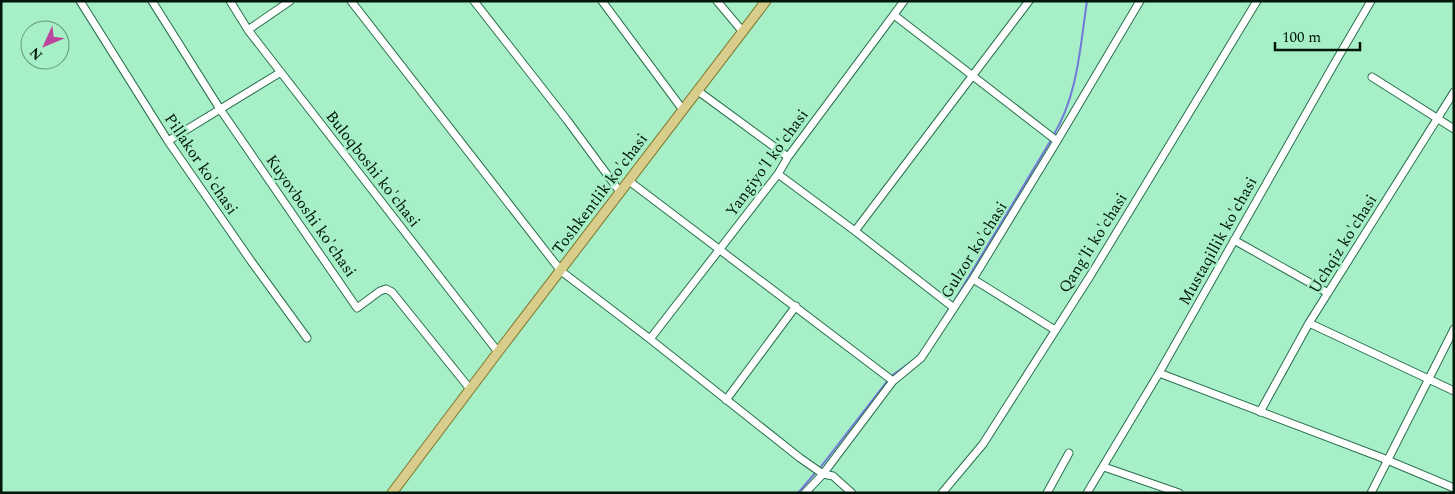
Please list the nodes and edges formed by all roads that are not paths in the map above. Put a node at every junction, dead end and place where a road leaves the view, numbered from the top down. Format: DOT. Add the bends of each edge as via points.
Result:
graph roads {
  1 [pos="80,1"];
  2 [pos="152,1"];
  3 [pos="230,1"];
  4 [pos="290,1"];
  5 [pos="351,1"];
  6 [pos="474,1"];
  7 [pos="602,1"];
  8 [pos="717,1"];
  9 [pos="766,1"];
  10 [pos="904,1"];
  11 [pos="1028,1"];
  12 [pos="1140,1"];
  13 [pos="1257,1"];
  14 [pos="1371,1"];
  15 [pos="894,15"];
  16 [pos="248,30"];
  17 [pos="743,32"];
  18 [pos="281,72"];
  19 [pos="972,76"];
  20 [pos="1372,77"];
  21 [pos="698,91"];
  22 [pos="1454,92"];
  23 [pos="220,109"];
  24 [pos="684,110"];
  25 [pos="1438,118"];
  26 [pos="1454,128"];
  27 [pos="1058,141"];
  28 [pos="168,142"];
  29 [pos="788,157"];
  30 [pos="778,174"];
  31 [pos="629,181"];
  32 [pos="620,192"];
  33 [pos="855,231"];
  34 [pos="1234,240"];
  35 [pos="720,249"];
  36 [pos="561,271"];
  37 [pos="973,278"];
  38 [pos="1328,293"];
  39 [pos="796,306"];
  40 [pos="954,308"];
  41 [pos="1310,323"];
  42 [pos="1454,329"];
  43 [pos="1055,330"];
  44 [pos="306,338"];
  45 [pos="650,339"];
  46 [pos="498,352"];
  47 [pos="1159,373"];
  48 [pos="1427,379"];
  49 [pos="893,381"];
  50 [pos="470,389"];
  51 [pos="1454,391"];
  52 [pos="726,400"];
  53 [pos="1260,412"];
  54 [pos="1069,453"];
  55 [pos="1387,460"];
  56 [pos="1104,467"];
  57 [pos="824,474"];
  58 [pos="1454,488"];
  59 [pos="392,493"];
  60 [pos="805,493"];
  61 [pos="852,493"];
  62 [pos="942,493"];
  63 [pos="1047,493"];
  64 [pos="1087,493"];
  65 [pos="1179,493"];
  66 [pos="1371,493"];
  1 -- 28 [label="street, Pillakor ko'chasi"];
  2 -- 23 [label="street, Kuyovboshi ko'chasi"];
  3 -- 16 [label="street, Buloqboshi ko'chasi"];
  4 -- 16 [label="street"];
  5 -- 36 [label="street"];
  6 -- 32 [label="street"];
  7 -- 24 [label="street"];
  8 -- 17 [label="street"];
  9 -- 17 [label="main road, Toshkentlik ko'chasi"];
  10 -- 15 [label="street, Yangiyo'l ko'chasi"];
  11 -- 19 [label="street"];
  12 -- 27 [label="street, Gulzor ko'chasi"];
  13 -- 43 [label="street, Qang'li ko'chasi"];
  14 -- 34 [label="street, Mustaqillik ko'chasi"];
  15 -- 19 [label="street"];
  15 -- 29 [label="street, Yangiyo'l ko'chasi"];
  16 -- 18 [label="street, Buloqboshi ko'chasi"];
  17 -- 21 [label="main road, Toshkentlik ko'chasi"];
  18 -- 23 [label="street"];
  18 -- 46 [label="street, Buloqboshi ko'chasi"];
  19 -- 27 [label="street"];
  19 -- 33 [label="street"];
  20 -- 25 [label="street"];
  21 -- 24 [label="main road, Toshkentlik ko'chasi"];
  21 -- 29 [label="street"];
  22 -- 25 [label="street, Uchqiz ko'chasi"];
  23 -- 28 [label="street"];
  23 -- 50 [label="street, Kuyovboshi ko'chasi" via="357,308 380,291 392,292"];
  24 -- 31 [label="main road, Toshkentlik ko'chasi"];
  25 -- 26 [label="street"];
  25 -- 38 [label="street, Uchqiz ko'chasi"];
  27 -- 37 [label="street, Gulzor ko'chasi"];
  28 -- 44 [label="street, Pillakor ko'chasi"];
  29 -- 30 [label="street, Yangiyo'l ko'chasi"];
  30 -- 33 [label="street"];
  30 -- 35 [label="street, Yangiyo'l ko'chasi"];
  31 -- 32 [label="main road, Toshkentlik ko'chasi"];
  31 -- 35 [label="street"];
  32 -- 36 [label="main road, Toshkentlik ko'chasi"];
  33 -- 40 [label="street"];
  34 -- 38 [label="street"];
  34 -- 47 [label="street, Mustaqillik ko'chasi"];
  35 -- 39 [label="street"];
  35 -- 45 [label="street, Yangiyo'l ko'chasi"];
  36 -- 45 [label="street"];
  36 -- 46 [label="main road, Toshkentlik ko'chasi"];
  37 -- 40 [label="street, Gulzor ko'chasi"];
  37 -- 43 [label="street"];
  38 -- 41 [label="street, Uchqiz ko'chasi"];
  39 -- 49 [label="street"];
  39 -- 52 [label="street"];
  40 -- 49 [label="street, Gulzor ko'chasi" via="921,358"];
  41 -- 48 [label="street"];
  41 -- 53 [label="street, Uchqiz ko'chasi"];
  42 -- 48 [label="street"];
  43 -- 62 [label="street, Qang'li ko'chasi" via="983,444"];
  45 -- 52 [label="street"];
  46 -- 50 [label="main road, Toshkentlik ko'chasi"];
  47 -- 53 [label="street"];
  47 -- 56 [label="street, Mustaqillik ko'chasi"];
  48 -- 51 [label="street"];
  48 -- 55 [label="street"];
  49 -- 57 [label="street, Gulzor ko'chasi"];
  50 -- 59 [label="main road, Toshkentlik ko'chasi"];
  52 -- 57 [label="street"];
  53 -- 55 [label="street"];
  54 -- 63 [label="street"];
  55 -- 58 [label="street"];
  55 -- 66 [label="street"];
  56 -- 64 [label="street, Mustaqillik ko'chasi"];
  56 -- 65 [label="street"];
  57 -- 60 [label="street, Gulzor ko'chasi"];
  57 -- 61 [label="street" via="833,476"];
}
